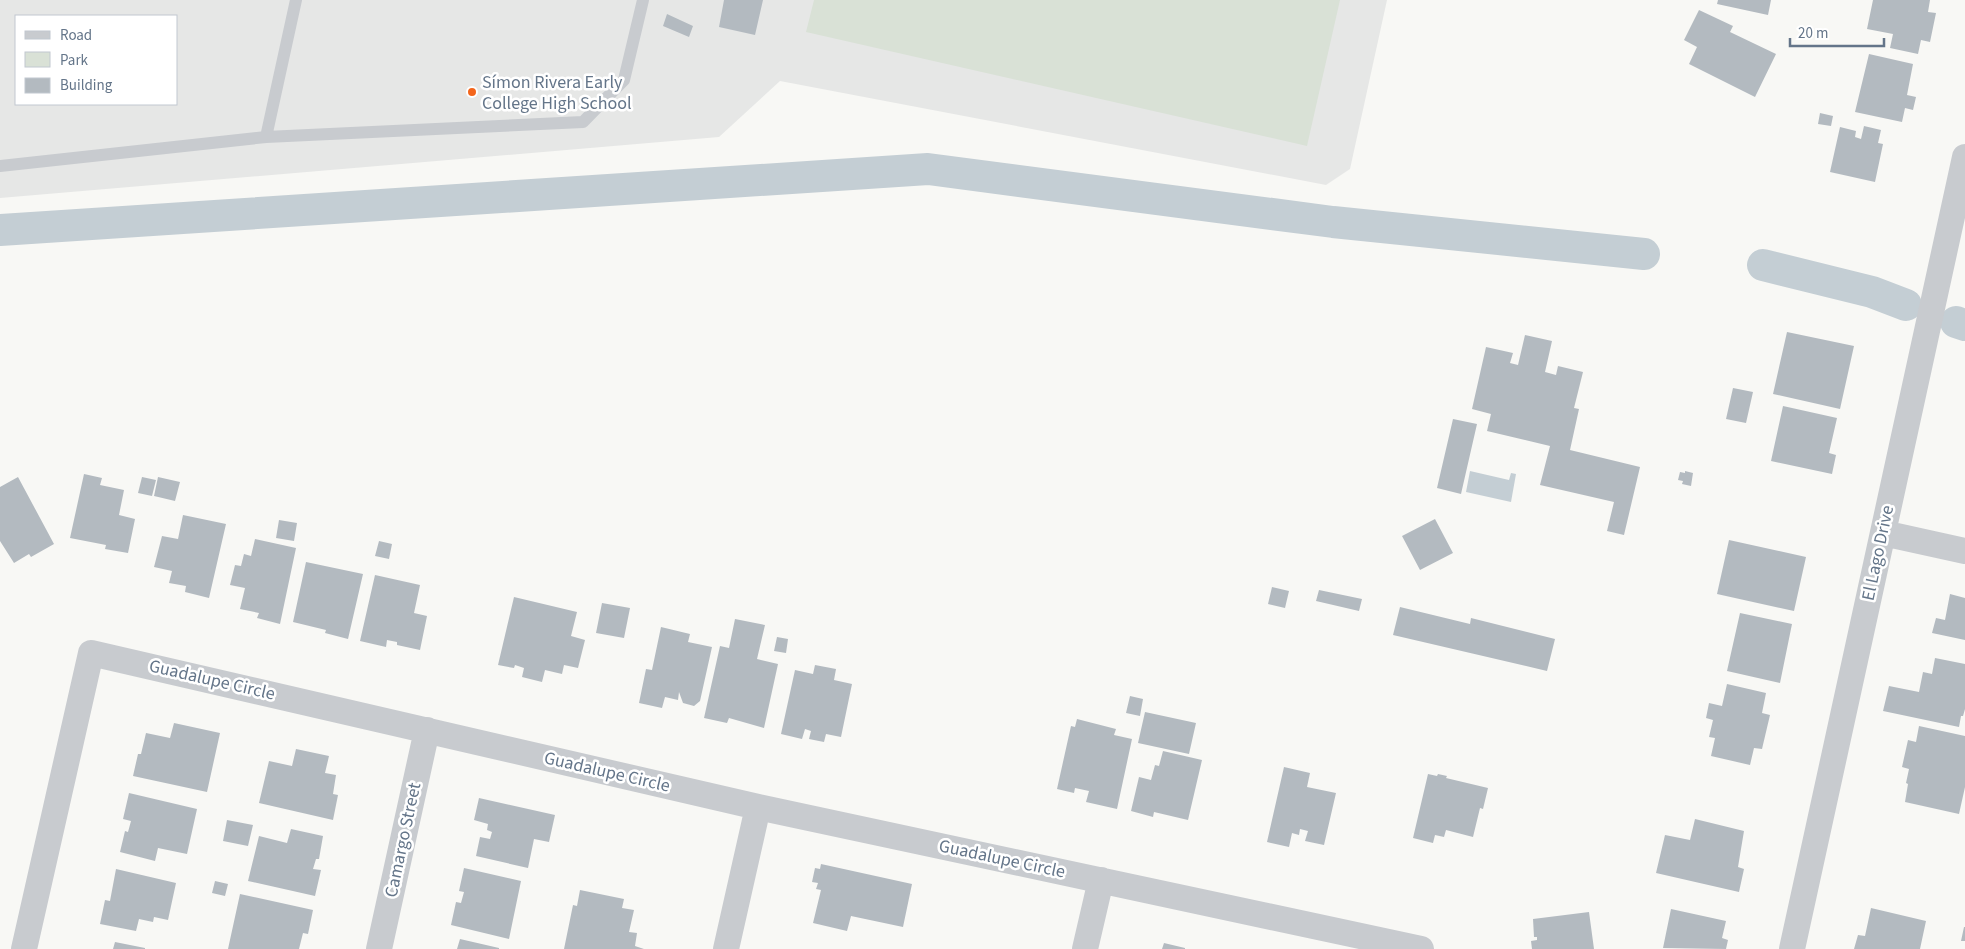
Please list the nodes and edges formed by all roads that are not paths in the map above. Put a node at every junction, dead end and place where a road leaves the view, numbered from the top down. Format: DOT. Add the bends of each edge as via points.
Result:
graph roads {
  1 [pos="296,0"];
  2 [pos="642,0"];
  3 [pos="266,137"];
  4 [pos="1965,157"];
  5 [pos="0,166"];
  6 [pos="1883,533"];
  7 [pos="1965,552"];
  8 [pos="427,730"];
  9 [pos="758,806"];
  10 [pos="1100,880"];
  11 [pos="24,949"];
  12 [pos="379,949"];
  13 [pos="726,949"];
  14 [pos="1085,949"];
  15 [pos="1420,949"];
  16 [pos="1792,949"];
  1 -- 3 [label="lane"];
  2 -- 3 [label="lane" via="624,80 583,122"];
  3 -- 5 [label="lane"];
  4 -- 6 [label="street, El Lago Drive"];
  6 -- 7 [label="street"];
  6 -- 16 [label="street, El Lago Drive"];
  8 -- 9 [label="street, Guadalupe Circle"];
  8 -- 11 [label="street, Guadalupe Circle" via="91,652"];
  8 -- 12 [label="street, Camargo Street"];
  9 -- 10 [label="street, Guadalupe Circle"];
  9 -- 13 [label="street"];
  10 -- 14 [label="street"];
  10 -- 15 [label="street, Guadalupe Circle"];
}
